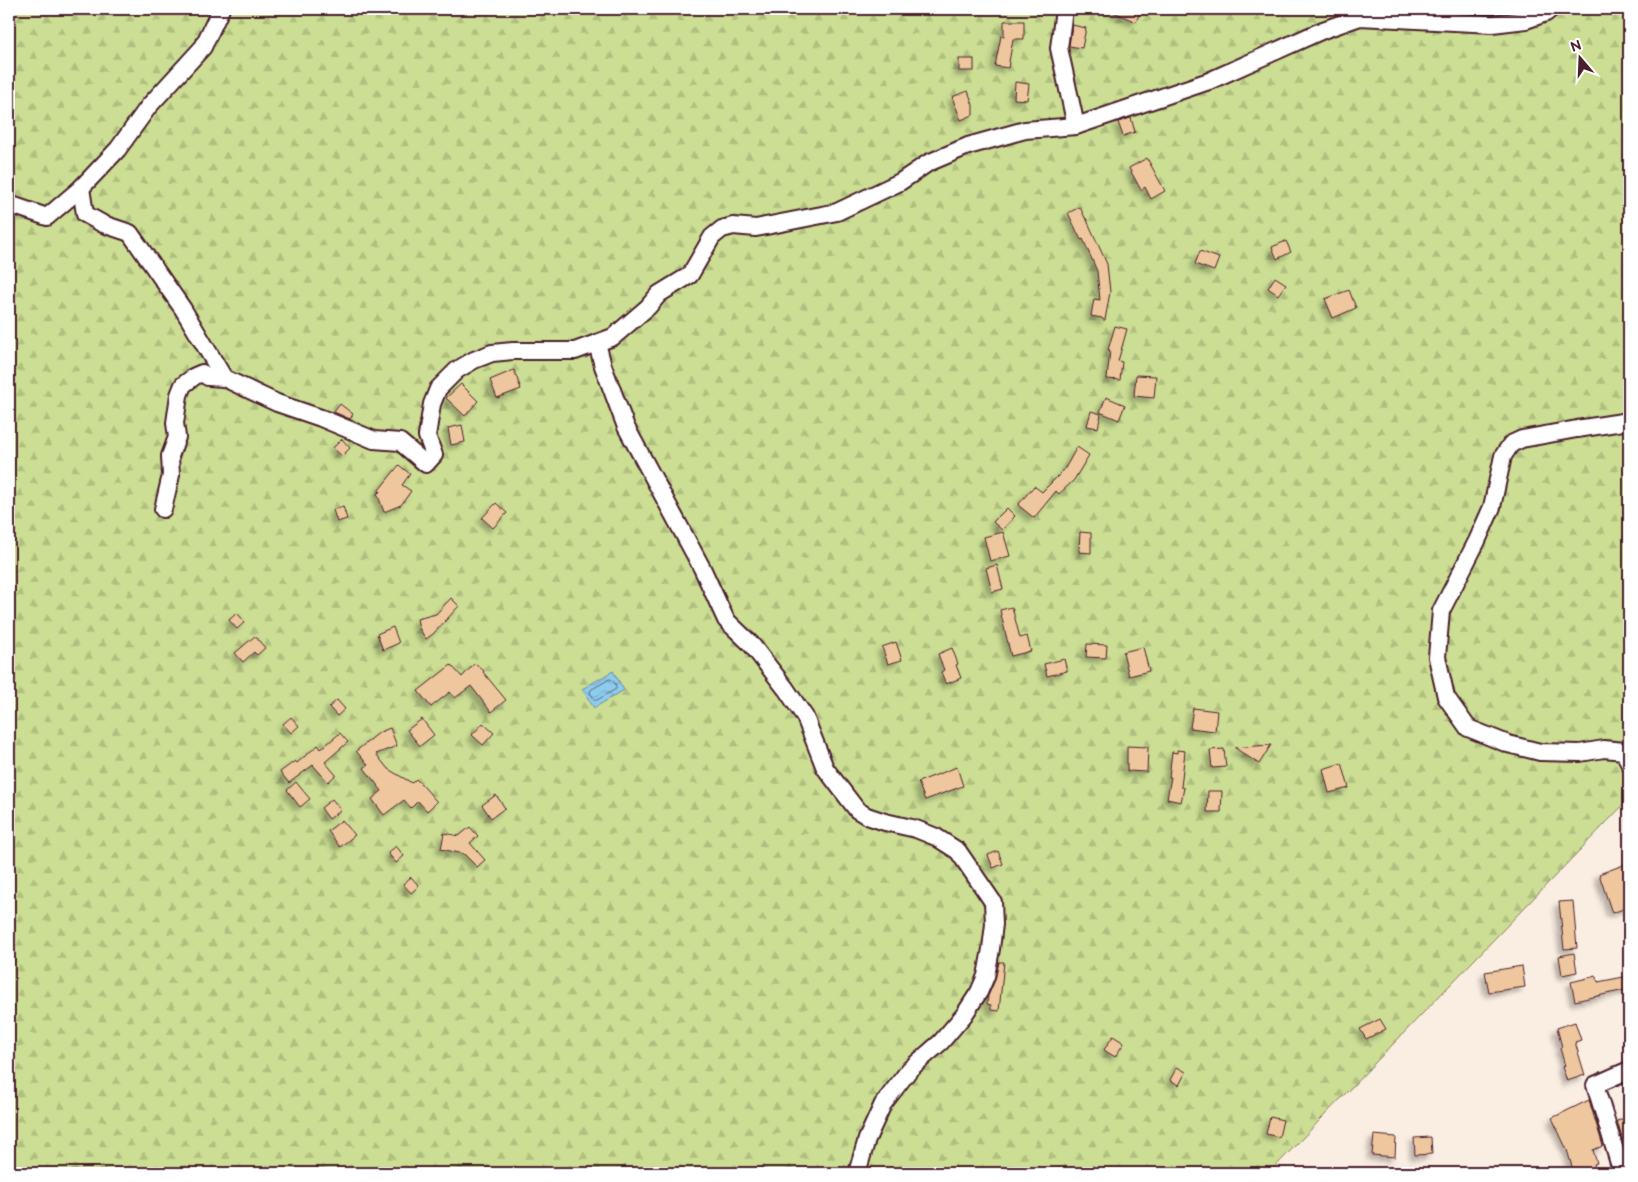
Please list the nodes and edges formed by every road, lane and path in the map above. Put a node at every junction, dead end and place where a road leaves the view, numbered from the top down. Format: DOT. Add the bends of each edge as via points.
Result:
graph roads {
  1 [pos="221,9"];
  2 [pos="1064,9"];
  3 [pos="1551,9"];
  4 [pos="1076,126"];
  5 [pos="81,188"];
  6 [pos="9,204"];
  7 [pos="597,343"];
  8 [pos="224,378"];
  9 [pos="1629,421"];
  10 [pos="163,509"];
  11 [pos="1629,763"];
  12 [pos="1629,1070"];
  13 [pos="857,1173"];
  14 [pos="1622,1173"];
  1 -- 5 [label="street" via="203,47"];
  2 -- 4 [label="street" via="1059,48"];
  3 -- 4 [label="street" via="1526,20 1492,24 1360,17 1209,81"];
  4 -- 7 [label="street" via="1025,130 968,146 928,163 900,182 837,212 756,228 733,226 722,229 712,237 690,275 659,294 613,337"];
  5 -- 6 [label="street" via="47,218"];
  5 -- 8 [label="street" via="85,214 130,233 183,309"];
  7 -- 8 [label="street" via="575,351 492,353 458,370 438,389 432,404 427,436 434,455 426,464 400,442 374,440"];
  7 -- 13 [label="street" via="626,427 702,568 726,620 751,644 806,717 826,768 857,810 936,837 958,851 993,902 991,950 979,992 941,1042 910,1069 883,1104"];
  8 -- 10 [label="street" via="208,377 202,373 183,385"];
  9 -- 11 [label="street" via="1511,444 1503,456 1492,507 1441,611 1437,657 1446,698 1468,728 1508,744 1540,752 1580,753 1604,749 1624,752"];
  12 -- 14 [label="street" via="1595,1085"];
}
